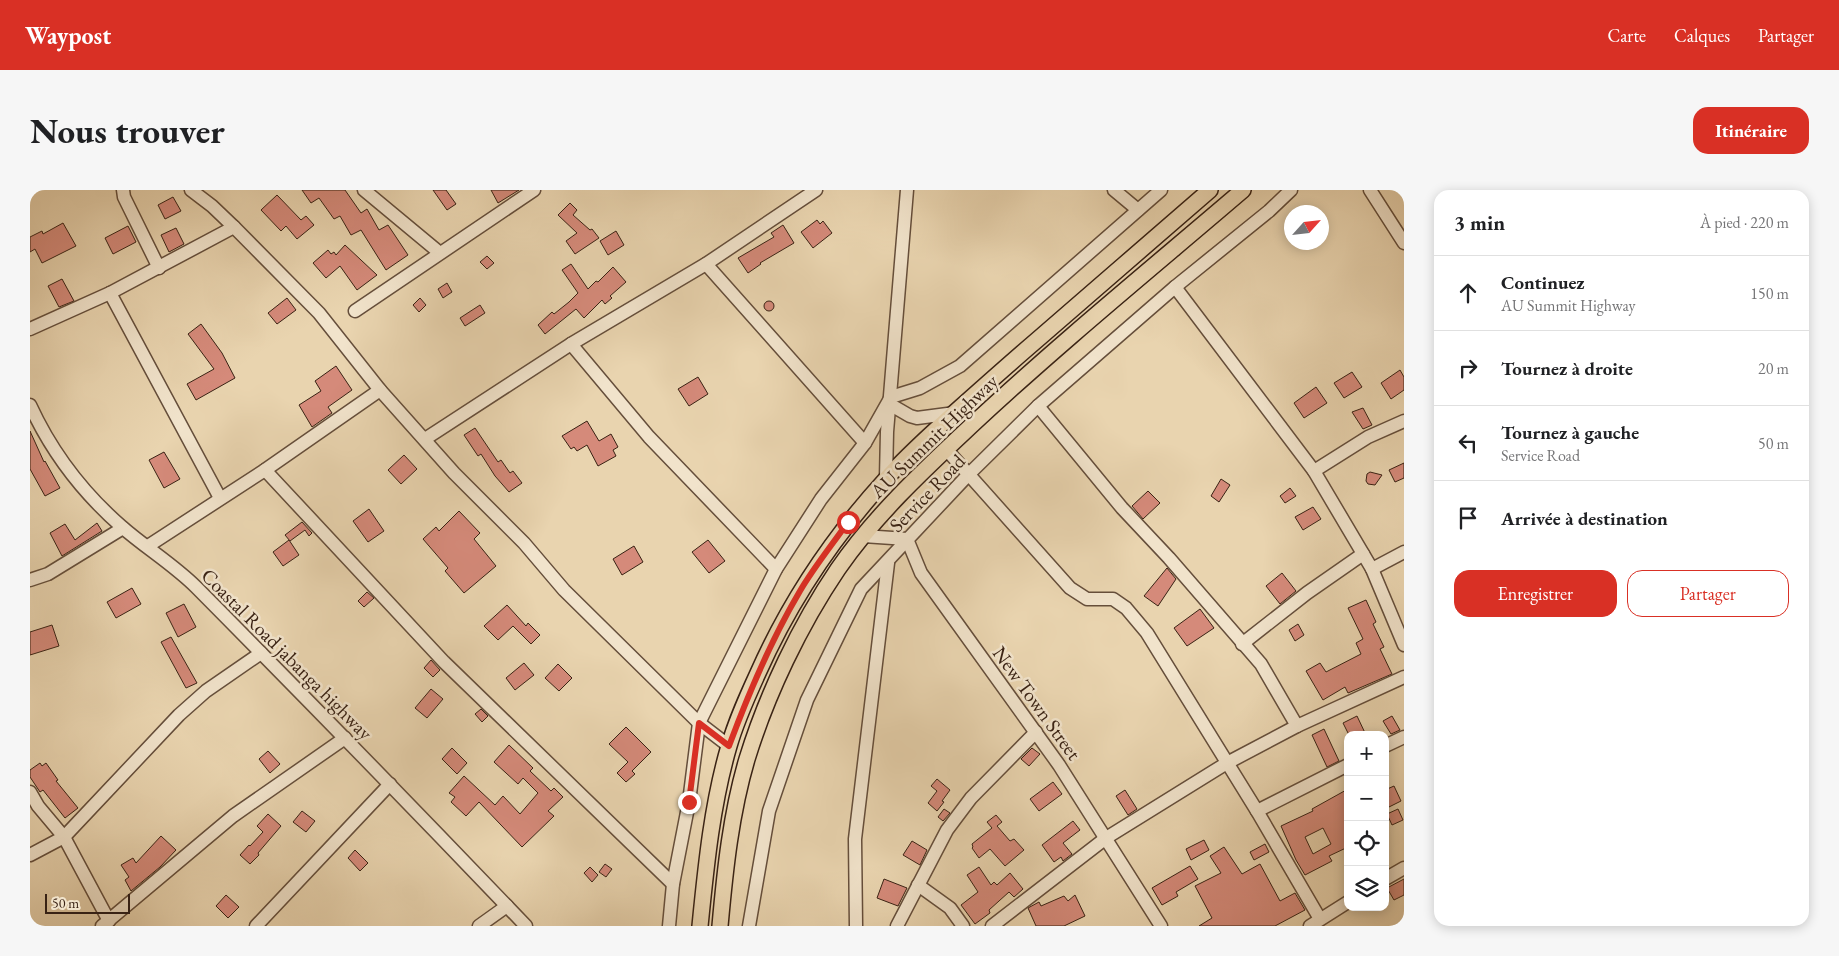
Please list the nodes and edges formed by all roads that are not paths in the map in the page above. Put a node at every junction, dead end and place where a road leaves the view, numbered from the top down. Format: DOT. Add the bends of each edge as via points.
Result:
graph roads {
  1 [pos="123,190"];
  2 [pos="191,190"];
  3 [pos="364,190"];
  4 [pos="534,190"];
  5 [pos="816,190"];
  6 [pos="907,190"];
  7 [pos="1114,190"];
  8 [pos="1161,190"];
  9 [pos="1210,190"];
  10 [pos="1243,190"];
  11 [pos="1291,190"];
  12 [pos="1370,190"];
  13 [pos="1138,210"];
  14 [pos="234,227"];
  15 [pos="1404,243"];
  16 [pos="440,253"];
  17 [pos="706,264"];
  18 [pos="159,268"];
  19 [pos="1175,287"];
  20 [pos="110,293"];
  21 [pos="355,311"];
  22 [pos="30,329"];
  23 [pos="571,344"];
  24 [pos="380,390"];
  25 [pos="891,401"];
  26 [pos="1038,406"];
  27 [pos="31,407"];
  28 [pos="954,414"];
  29 [pos="1404,421"];
  30 [pos="425,439"];
  31 [pos="865,443"];
  32 [pos="946,449"];
  33 [pos="265,470"];
  34 [pos="1314,471"];
  35 [pos="968,475"];
  36 [pos="886,478"];
  37 [pos="220,498"];
  38 [pos="123,528"];
  39 [pos="864,536"];
  40 [pos="907,540"];
  41 [pos="148,546"];
  42 [pos="1404,552"];
  43 [pos="1363,554"];
  44 [pos="888,562"];
  45 [pos="776,570"];
  46 [pos="1372,570"];
  47 [pos="30,580"];
  48 [pos="1242,644"];
  49 [pos="1404,645"];
  50 [pos="261,652"];
  51 [pos="1404,677"];
  52 [pos="699,723"];
  53 [pos="1297,726"];
  54 [pos="1036,732"];
  55 [pos="1404,736"];
  56 [pos="346,738"];
  57 [pos="1389,744"];
  58 [pos="729,746"];
  59 [pos="1227,763"];
  60 [pos="1344,767"];
  61 [pos="390,784"];
  62 [pos="30,792"];
  63 [pos="1257,811"];
  64 [pos="64,837"];
  65 [pos="1106,838"];
  66 [pos="30,855"];
  67 [pos="1404,868"];
  68 [pos="1389,877"];
  69 [pos="673,884"];
  70 [pos="918,885"];
  71 [pos="1344,904"];
  72 [pos="507,906"];
  73 [pos="1315,922"];
  74 [pos="105,923"];
  75 [pos="256,926"];
  76 [pos="479,926"];
  77 [pos="526,926"];
  78 [pos="669,926"];
  79 [pos="700,926"];
  80 [pos="720,926"];
  81 [pos="749,926"];
  82 [pos="856,926"];
  83 [pos="897,926"];
  84 [pos="963,926"];
  85 [pos="992,926"];
  86 [pos="1161,926"];
  1 -- 18 [label="street"];
  2 -- 14 [label="street"];
  3 -- 16 [label="street"];
  4 -- 16 [label="street"];
  5 -- 17 [label="street"];
  6 -- 25 [label="street"];
  7 -- 13 [label="street"];
  8 -- 13 [label="street"];
  9 -- 28 [label="main road, AU Summit Highway"];
  10 -- 32 [label="main road, AU Summit Highway" via="1014,385"];
  11 -- 19 [label="street, Service Road"];
  12 -- 15 [label="street"];
  13 -- 25 [label="street" via="960,366"];
  14 -- 18 [label="street"];
  14 -- 24 [label="street" via="319,313"];
  16 -- 21 [label="street"];
  17 -- 23 [label="street"];
  17 -- 31 [label="street"];
  18 -- 20 [label="street"];
  19 -- 26 [label="street, Service Road"];
  19 -- 34 [label="street"];
  20 -- 22 [label="street"];
  20 -- 37 [label="street"];
  23 -- 30 [label="street"];
  23 -- 45 [label="street" via="649,437"];
  24 -- 30 [label="street"];
  24 -- 33 [label="street"];
  25 -- 28 [label="street" via="917,418"];
  25 -- 31 [label="street"];
  25 -- 36 [label="street"];
  26 -- 35 [label="street, Service Road"];
  26 -- 48 [label="street" via="1122,508"];
  27 -- 38 [label="street, Coastal Road jabanga highway" via="63,465 88,495"];
  28 -- 36 [label="main road, AU Summit Highway"];
  29 -- 34 [label="street" via="1368,437"];
  30 -- 52 [label="street" via="564,590"];
  31 -- 45 [label="street" via="821,499"];
  32 -- 35 [label="street"];
  32 -- 39 [label="main road, AU Summit Highway"];
  33 -- 37 [label="street"];
  33 -- 69 [label="street" via="444,662"];
  34 -- 43 [label="street"];
  35 -- 40 [label="street, Service Road"];
  35 -- 59 [label="street" via="1070,588 1086,599 1113,599 1126,608 1147,633"];
  36 -- 58 [label="main road, AU Summit Highway" via="843,529 801,590 772,642"];
  37 -- 41 [label="street"];
  38 -- 41 [label="street, Coastal Road jabanga highway"];
  38 -- 47 [label="street" via="48,574"];
  39 -- 40 [label="street"];
  39 -- 80 [label="main road, AU Summit Highway" via="839,567 819,600 766,707 747,759 734,817"];
  40 -- 44 [label="street, Service Road"];
  40 -- 54 [label="street, New Town Street" via="921,572"];
  41 -- 50 [label="street, Coastal Road jabanga highway"];
  42 -- 46 [label="street"];
  43 -- 46 [label="street"];
  43 -- 48 [label="street"];
  44 -- 81 [label="street, Service Road" via="861,589 808,700 769,811"];
  44 -- 82 [label="street" via="855,839"];
  45 -- 52 [label="street"];
  46 -- 49 [label="street"];
  48 -- 53 [label="street" via="1261,664"];
  50 -- 56 [label="street, Coastal Road jabanga highway"];
  50 -- 64 [label="street" via="206,691 179,715"];
  51 -- 53 [label="street"];
  52 -- 58 [label="street"];
  52 -- 69 [label="street" via="689,802"];
  53 -- 59 [label="street"];
  54 -- 65 [label="street, New Town Street"];
  54 -- 70 [label="street" via="971,798 948,830"];
  55 -- 57 [label="street"];
  56 -- 61 [label="street, Coastal Road jabanga highway"];
  56 -- 74 [label="street" via="233,816"];
  58 -- 79 [label="main road, AU Summit Highway" via="714,813"];
  59 -- 63 [label="street"];
  59 -- 65 [label="street"];
  60 -- 63 [label="street"];
  61 -- 72 [label="street, Coastal Road jabanga highway"];
  61 -- 75 [label="street"];
  62 -- 64 [label="street"];
  63 -- 73 [label="street"];
  64 -- 66 [label="street"];
  64 -- 74 [label="street"];
  65 -- 85 [label="street"];
  65 -- 86 [label="street, New Town Street"];
  67 -- 68 [label="street"];
  69 -- 78 [label="street"];
  70 -- 83 [label="street"];
  70 -- 84 [label="street" via="950,908"];
  71 -- 73 [label="street"];
  72 -- 76 [label="street"];
  72 -- 77 [label="street, Coastal Road jabanga highway"];
}
